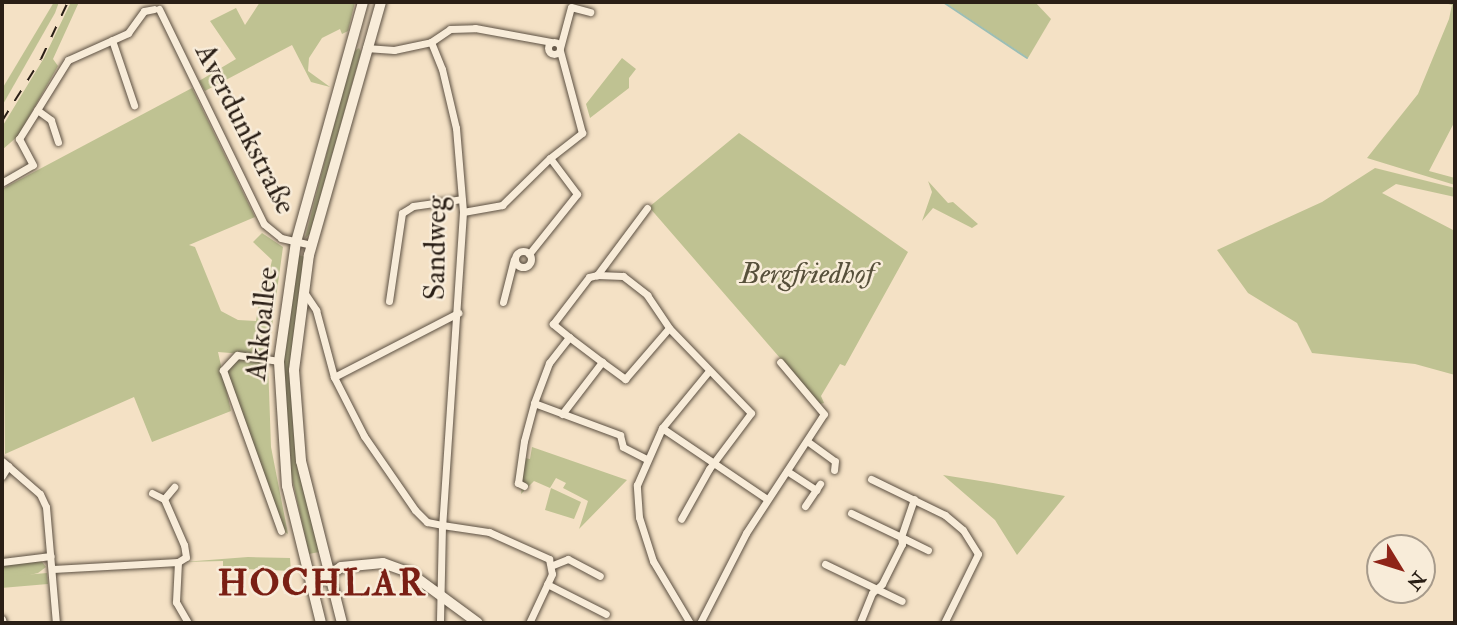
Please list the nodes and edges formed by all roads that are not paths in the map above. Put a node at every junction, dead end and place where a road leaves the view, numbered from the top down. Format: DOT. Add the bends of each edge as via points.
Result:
graph roads {
  1 [pos="363,2"];
  2 [pos="381,2"];
  3 [pos="156,5"];
  4 [pos="590,12"];
  5 [pos="359,18"];
  6 [pos="371,33"];
  7 [pos="354,34"];
  8 [pos="112,40"];
  9 [pos="431,42"];
  10 [pos="366,48"];
  11 [pos="560,49"];
  12 [pos="134,105"];
  13 [pos="37,110"];
  14 [pos="58,142"];
  15 [pos="550,158"];
  16 [pos="3,183"];
  17 [pos="462,199"];
  18 [pos="647,208"];
  19 [pos="463,212"];
  20 [pos="296,242"];
  21 [pos="312,245"];
  22 [pos="529,254"];
  23 [pos="514,259"];
  24 [pos="597,275"];
  25 [pos="304,292"];
  26 [pos="389,301"];
  27 [pos="503,302"];
  28 [pos="458,313"];
  29 [pos="669,328"];
  30 [pos="569,337"];
  31 [pos="279,361"];
  32 [pos="602,362"];
  33 [pos="780,362"];
  34 [pos="708,372"];
  35 [pos="334,377"];
  36 [pos="534,403"];
  37 [pos="562,414"];
  38 [pos="662,428"];
  39 [pos="807,441"];
  40 [pos="840,454"];
  41 [pos="645,458"];
  42 [pos="5,463"];
  43 [pos="716,463"];
  44 [pos="787,471"];
  45 [pos="2,477"];
  46 [pos="871,479"];
  47 [pos="524,486"];
  48 [pos="174,487"];
  49 [pos="152,493"];
  50 [pos="164,499"];
  51 [pos="767,499"];
  52 [pos="914,499"];
  53 [pos="805,506"];
  54 [pos="851,513"];
  55 [pos="681,519"];
  56 [pos="442,525"];
  57 [pos="281,531"];
  58 [pos="901,537"];
  59 [pos="928,550"];
  60 [pos="51,556"];
  61 [pos="2,562"];
  62 [pos="178,562"];
  63 [pos="825,564"];
  64 [pos="553,565"];
  65 [pos="53,569"];
  66 [pos="329,574"];
  67 [pos="600,576"];
  68 [pos="548,583"];
  69 [pos="311,586"];
  70 [pos="876,589"];
  71 [pos="440,599"];
  72 [pos="902,601"];
  73 [pos="606,614"];
  74 [pos="56,623"];
  75 [pos="188,623"];
  76 [pos="321,623"];
  77 [pos="342,623"];
  78 [pos="440,623"];
  79 [pos="478,623"];
  80 [pos="529,623"];
  81 [pos="690,623"];
  82 [pos="699,623"];
  83 [pos="860,623"];
  84 [pos="944,623"];
  1 -- 5 [label="main road, Akkoallee"];
  2 -- 6 [label="main road, Akkoallee"];
  3 -- 8 [label="street" via="145,11 128,33"];
  3 -- 20 [label="street, Averdunkstraße" via="264,225 275,236"];
  4 -- 11 [label="street" via="571,8"];
  5 -- 6 [label="main road" via="367,8 373,10"];
  5 -- 7 [label="main road, Akkoallee"];
  6 -- 10 [label="main road, Akkoallee"];
  7 -- 10 [label="main road"];
  7 -- 20 [label="main road, Akkoallee"];
  8 -- 12 [label="street"];
  8 -- 13 [label="street" via="68,60"];
  9 -- 10 [label="street" via="394,50"];
  9 -- 11 [label="street" via="450,29 475,29 551,42"];
  9 -- 17 [label="street, Sandweg" via="456,128"];
  10 -- 21 [label="main road, Akkoallee"];
  11 -- 15 [label="street" via="582,132"];
  13 -- 14 [label="street" via="51,120"];
  13 -- 16 [label="street" via="19,139 33,165"];
  15 -- 19 [label="street" via="502,205"];
  15 -- 22 [label="street" via="577,194"];
  17 -- 19 [label="street, Sandweg"];
  17 -- 26 [label="street" via="413,206 402,213"];
  18 -- 24 [label="street"];
  19 -- 28 [label="street, Sandweg"];
  20 -- 21 [label="street, Averdunkstraße"];
  20 -- 31 [label="main road, Akkoallee"];
  21 -- 25 [label="main road, Akkoallee"];
  22 -- 23 [label="street" via="522,251"];
  22 -- 23 [label="street" via="527,266 519,266"];
  23 -- 27 [label="street"];
  24 -- 29 [label="street" via="623,276 647,295"];
  24 -- 30 [label="street" via="589,277 553,324"];
  25 -- 35 [label="street" via="316,310"];
  25 -- 66 [label="main road, Akkoallee" via="294,370 294,420"];
  28 -- 35 [label="street"];
  28 -- 56 [label="street, Sandweg"];
  29 -- 32 [label="street" via="625,379"];
  29 -- 34 [label="street"];
  30 -- 32 [label="street"];
  30 -- 36 [label="street" via="549,363"];
  31 -- 57 [label="street" via="237,355 223,370"];
  31 -- 69 [label="main road, Akkoallee" via="287,486"];
  32 -- 37 [label="street"];
  33 -- 39 [label="street" via="824,414"];
  34 -- 38 [label="street"];
  34 -- 43 [label="street" via="721,379 751,413"];
  35 -- 56 [label="street" via="401,493 427,522"];
  36 -- 37 [label="street"];
  36 -- 47 [label="street" via="518,483"];
  37 -- 41 [label="street" via="620,435 623,447"];
  38 -- 41 [label="street"];
  38 -- 43 [label="street"];
  39 -- 40 [label="street" via="835,466"];
  39 -- 44 [label="street"];
  41 -- 81 [label="street" via="637,485 639,517 653,561"];
  42 -- 45 [label="street"];
  42 -- 60 [label="street" via="43,499"];
  43 -- 51 [label="street"];
  43 -- 55 [label="street"];
  44 -- 51 [label="street"];
  44 -- 53 [label="street" via="818,487"];
  46 -- 52 [label="street"];
  48 -- 50 [label="street"];
  49 -- 50 [label="street"];
  50 -- 62 [label="street" via="184,545 186,557"];
  51 -- 82 [label="street"];
  52 -- 58 [label="street"];
  52 -- 84 [label="street" via="945,514 963,530 978,554"];
  54 -- 58 [label="street"];
  56 -- 64 [label="street" via="513,541 546,556"];
  56 -- 71 [label="street, Sandweg"];
  58 -- 59 [label="street"];
  58 -- 70 [label="street" via="902,544"];
  60 -- 61 [label="street"];
  60 -- 65 [label="street"];
  62 -- 65 [label="street"];
  62 -- 75 [label="street" via="176,602"];
  63 -- 70 [label="street"];
  64 -- 67 [label="street" via="568,559"];
  64 -- 68 [label="street"];
  65 -- 74 [label="street"];
  66 -- 69 [label="main road"];
  66 -- 71 [label="main road" via="371,561 410,573"];
  66 -- 77 [label="main road, Akkoallee"];
  68 -- 73 [label="street"];
  68 -- 80 [label="street"];
  69 -- 76 [label="main road, Akkoallee"];
  70 -- 72 [label="street"];
  70 -- 83 [label="street"];
  71 -- 78 [label="street, Sandweg"];
  71 -- 79 [label="main road"];
}
